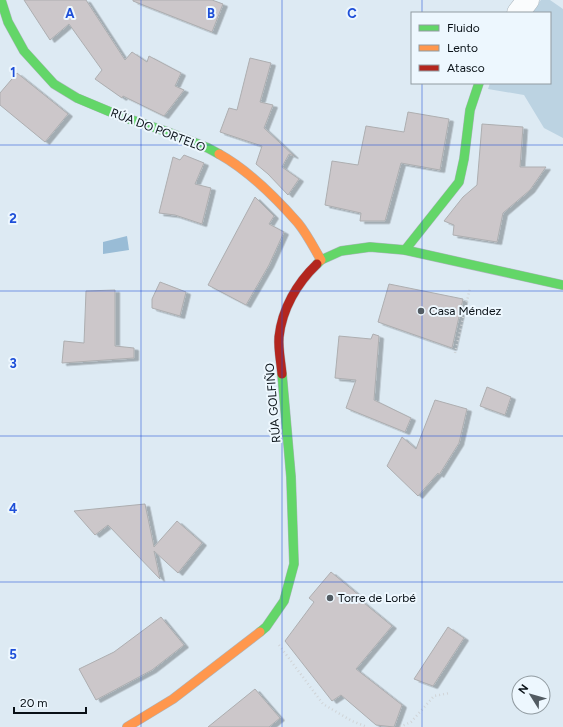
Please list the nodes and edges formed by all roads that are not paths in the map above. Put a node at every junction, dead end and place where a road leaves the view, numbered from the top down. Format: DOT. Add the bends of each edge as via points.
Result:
graph roads {
  1 [pos="1,0"];
  2 [pos="528,0"];
  3 [pos="519,12"];
  4 [pos="3,22"];
  5 [pos="479,84"];
  6 [pos="405,250"];
  7 [pos="321,260"];
  8 [pos="563,285"];
  9 [pos="127,727"];
  1 -- 4 [label="main road, RÚA DO PORTELO"];
  2 -- 3 [label="street"];
  4 -- 7 [label="main road, RÚA DO PORTELO" via="24,51 54,84 77,98 120,116 208,148 235,164 259,183 299,224"];
  5 -- 6 [label="main road" via="470,110 459,182"];
  6 -- 7 [label="main road, RÚA GOLFIÑO" via="370,247 341,251"];
  6 -- 8 [label="main road, RÚA GOLFIÑO"];
  7 -- 9 [label="main road, RÚA GOLFIÑO" via="304,276 294,293 284,315 280,338 291,477 294,564 284,601 266,627 173,699"];
}
